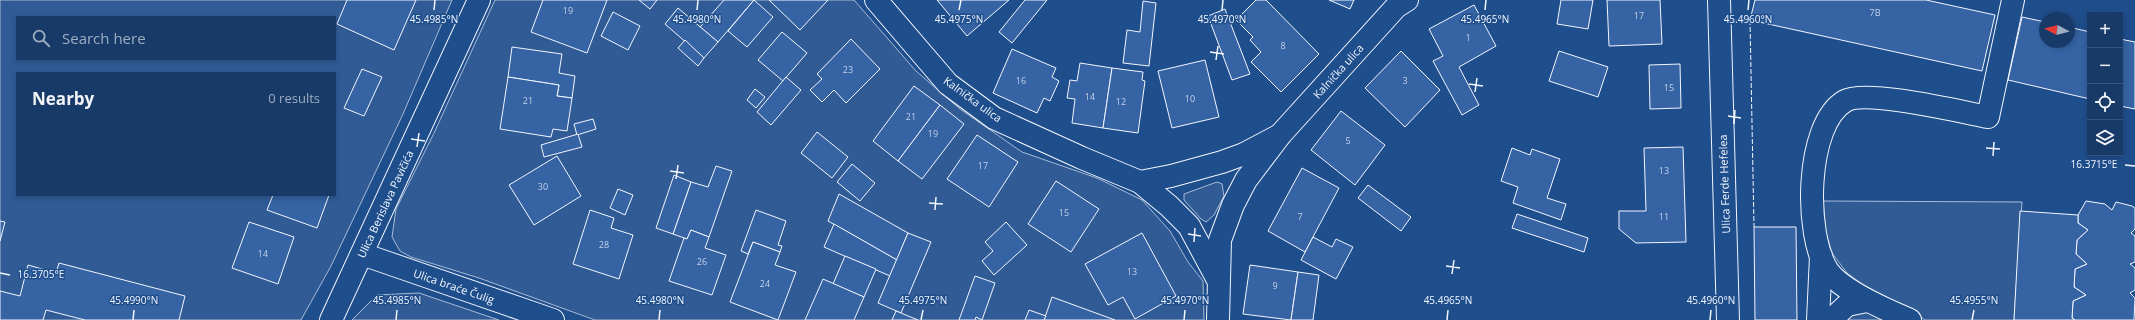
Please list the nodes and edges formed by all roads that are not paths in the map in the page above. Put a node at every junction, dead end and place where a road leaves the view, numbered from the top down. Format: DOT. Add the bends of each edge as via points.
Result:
graph roads {
  1 [pos="479,0"];
  2 [pos="876,0"];
  3 [pos="1719,0"];
  4 [pos="2014,0"];
  5 [pos="1401,2"];
  6 [pos="1280,135"];
  7 [pos="1140,182"];
  8 [pos="362,254"];
  9 [pos="1822,256"];
  10 [pos="1218,280"];
  11 [pos="1868,301"];
  12 [pos="549,319"];
  13 [pos="331,320"];
  14 [pos="1218,320"];
  15 [pos="1728,320"];
  16 [pos="1818,320"];
  17 [pos="1831,320"];
  18 [pos="1910,320"];
  1 -- 8 [label="street, Ulica Berislava Pavičića"];
  2 -- 7 [label="street, Kalnička ulica" via="948,84 994,118"];
  3 -- 15 [label="street, Ulica Ferde Hefelea"];
  4 -- 9 [label="street" via="1988,117 1911,103 1858,97 1845,100 1834,110 1825,124 1818,145 1812,193 1813,222"];
  5 -- 6 [label="street, Kalnička ulica"];
  6 -- 7 [label="street, Kalnička ulica" via="1244,154 1222,162"];
  6 -- 10 [label="street, Kalnička ulica" via="1246,180 1233,204 1220,240"];
  7 -- 10 [label="street, Kalnička ulica" via="1189,226"];
  8 -- 12 [label="street, Ulica braće Čulig"];
  8 -- 13 [label="street, Ulica Berislava Pavičića"];
  9 -- 11 [label="street" via="1828,271 1847,288"];
  9 -- 16 [label="street"];
  10 -- 14 [label="street, Kalnička ulica"];
  11 -- 17 [label="street" via="1848,306"];
  11 -- 18 [label="street"];
}
